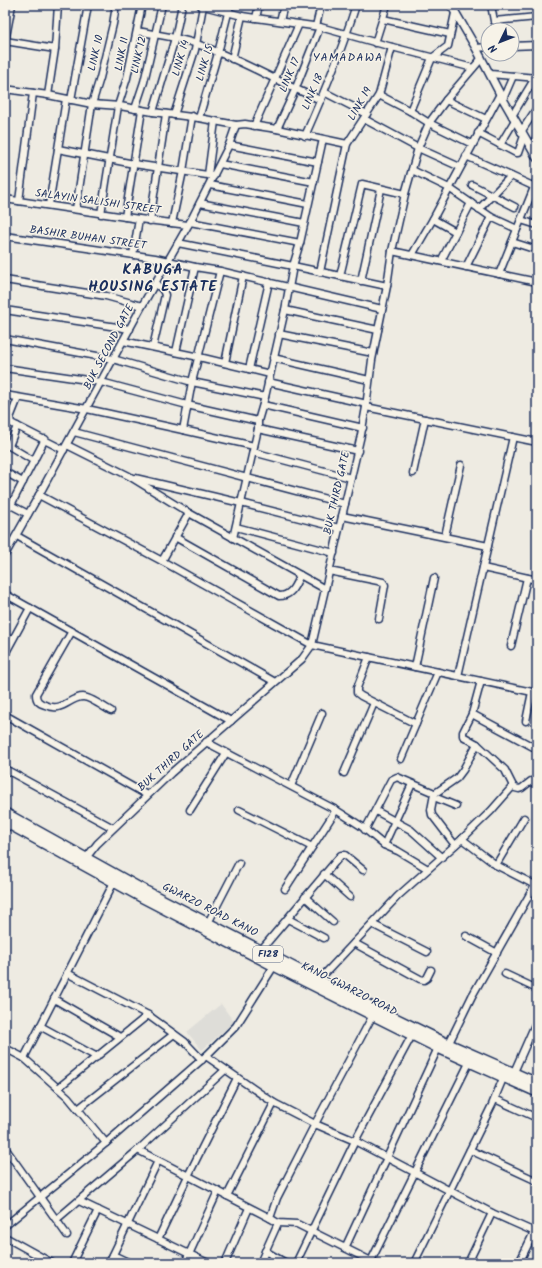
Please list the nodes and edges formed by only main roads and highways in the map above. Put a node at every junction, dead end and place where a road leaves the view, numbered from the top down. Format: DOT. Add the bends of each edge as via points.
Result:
graph roads {
  1 [pos="5,813"];
  2 [pos="5,822"];
  3 [pos="174,909"];
  4 [pos="537,1083"];
  5 [pos="537,1092"];
  1 -- 3 [label="main road, GWARZO ROAD KANO / F128"];
  2 -- 3 [label="main road, KANO-GWARZO ROAD / F128" via="114,882"];
  3 -- 4 [label="main road, GWARZO ROAD KANO / F128" via="208,923 319,980"];
  3 -- 5 [label="main road, KANO-GWARZO ROAD / F128" via="274,966 438,1048"];
}
